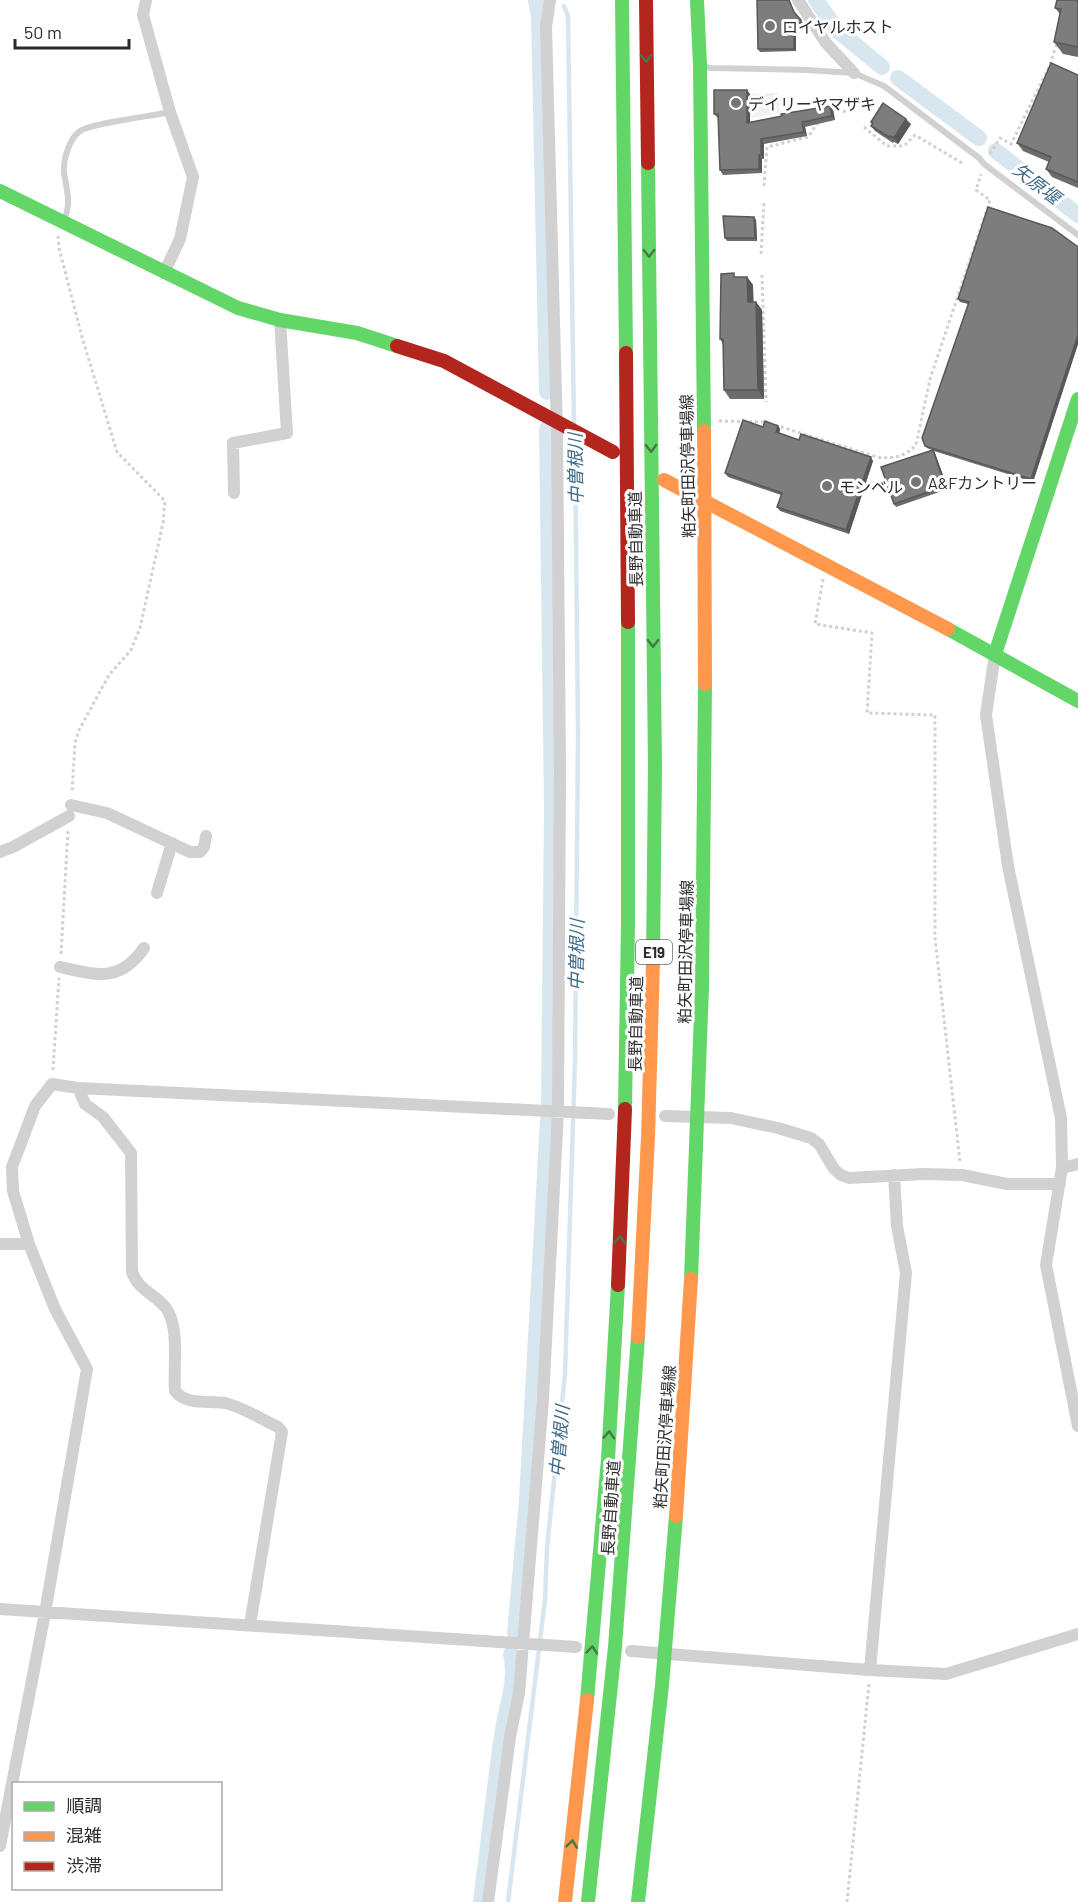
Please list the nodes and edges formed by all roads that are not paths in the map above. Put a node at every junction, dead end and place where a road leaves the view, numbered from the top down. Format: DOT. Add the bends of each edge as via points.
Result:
graph roads {
  1 [pos="146,0"];
  2 [pos="550,0"];
  3 [pos="622,0"];
  4 [pos="646,0"];
  5 [pos="697,0"];
  6 [pos="798,0"];
  7 [pos="700,65"];
  8 [pos="854,73"];
  9 [pos="170,112"];
  10 [pos="0,191"];
  11 [pos="63,222"];
  12 [pos="1078,235"];
  13 [pos="164,273"];
  14 [pos="280,320"];
  15 [pos="1078,399"];
  16 [pos="556,420"];
  17 [pos="613,452"];
  18 [pos="664,480"];
  19 [pos="234,493"];
  20 [pos="704,502"];
  21 [pos="994,654"];
  22 [pos="1078,701"];
  23 [pos="206,836"];
  24 [pos="172,843"];
  25 [pos="0,852"];
  26 [pos="157,894"];
  27 [pos="144,948"];
  28 [pos="60,968"];
  29 [pos="78,1088"];
  30 [pos="558,1111"];
  31 [pos="609,1114"];
  32 [pos="665,1116"];
  33 [pos="698,1118"];
  34 [pos="1078,1164"];
  35 [pos="1062,1168"];
  36 [pos="894,1175"];
  37 [pos="1060,1184"];
  38 [pos="0,1244"];
  39 [pos="29,1244"];
  40 [pos="1078,1426"];
  41 [pos="0,1609"];
  42 [pos="45,1613"];
  43 [pos="250,1625"];
  44 [pos="1078,1634"];
  45 [pos="522,1644"];
  46 [pos="576,1647"];
  47 [pos="631,1651"];
  48 [pos="665,1655"];
  49 [pos="870,1670"];
  50 [pos="12,1782"];
  51 [pos="12,1784"];
  52 [pos="0,1846"];
  53 [pos="488,1902"];
  54 [pos="565,1902"];
  55 [pos="588,1902"];
  56 [pos="638,1902"];
  1 -- 9 [label="street" via="143,15"];
  2 -- 16 [label="street" via="546,27"];
  54 -- 3 [label="main road, 長野自動車道 / E19, one-way" via="600,1555 617,1313 625,1096 629,862"];
  4 -- 55 [label="main road, 長野自動車道 / E19, one-way" via="656,875 650,1097 623,1561"];
  5 -- 7 [label="main road, 粕矢町田沢停車場線"];
  6 -- 8 [label="street" via="826,43"];
  7 -- 8 [label="lane"];
  7 -- 20 [label="main road, 粕矢町田沢停車場線"];
  8 -- 12 [label="lane" via="884,86"];
  9 -- 11 [label="lane" via="87,128 75,136 64,162 70,201"];
  9 -- 13 [label="street" via="193,177 180,239"];
  10 -- 11 [label="main road"];
  11 -- 13 [label="main road"];
  13 -- 14 [label="main road" via="238,309"];
  14 -- 16 [label="main road" via="357,333 444,361"];
  14 -- 19 [label="street" via="287,433 234,443"];
  15 -- 21 [label="main road"];
  16 -- 17 [label="main road"];
  16 -- 30 [label="street" via="560,758"];
  18 -- 20 [label="main road"];
  20 -- 21 [label="main road"];
  20 -- 33 [label="main road, 粕矢町田沢停車場線" via="705,781"];
  21 -- 22 [label="main road"];
  21 -- 35 [label="street" via="986,715 1008,866 1061,1118"];
  23 -- 24 [label="street" via="200,852 190,852"];
  24 -- 25 [label="street" via="107,813 70,811 13,848"];
  24 -- 26 [label="street"];
  27 -- 28 [label="street" via="125,968 109,974"];
  29 -- 30 [label="street"];
  29 -- 39 [label="street" via="52,1084 35,1106 12,1167 13,1191"];
  29 -- 43 [label="street" via="85,1104 103,1117 131,1153 132,1272 139,1287 165,1307 173,1325 175,1391 189,1401 235,1406 282,1432"];
  30 -- 31 [label="street"];
  30 -- 45 [label="street" via="543,1399"];
  32 -- 33 [label="street"];
  33 -- 36 [label="street" via="731,1118 811,1138 834,1169 849,1178"];
  33 -- 48 [label="main road, 粕矢町田沢停車場線"];
  34 -- 35 [label="street"];
  35 -- 37 [label="street"];
  36 -- 37 [label="street" via="962,1175 1007,1184"];
  36 -- 49 [label="street" via="897,1227 906,1273"];
  37 -- 40 [label="street" via="1046,1265"];
  38 -- 39 [label="street"];
  39 -- 42 [label="street" via="55,1309 87,1369"];
  41 -- 42 [label="street"];
  42 -- 43 [label="street"];
  42 -- 50 [label="street"];
  43 -- 45 [label="street"];
  44 -- 49 [label="street" via="946,1674"];
  45 -- 46 [label="street"];
  45 -- 53 [label="street" via="519,1693"];
  47 -- 48 [label="street"];
  48 -- 49 [label="street"];
  48 -- 56 [label="main road, 粕矢町田沢停車場線"];
  51 -- 52 [label="street"];
}
